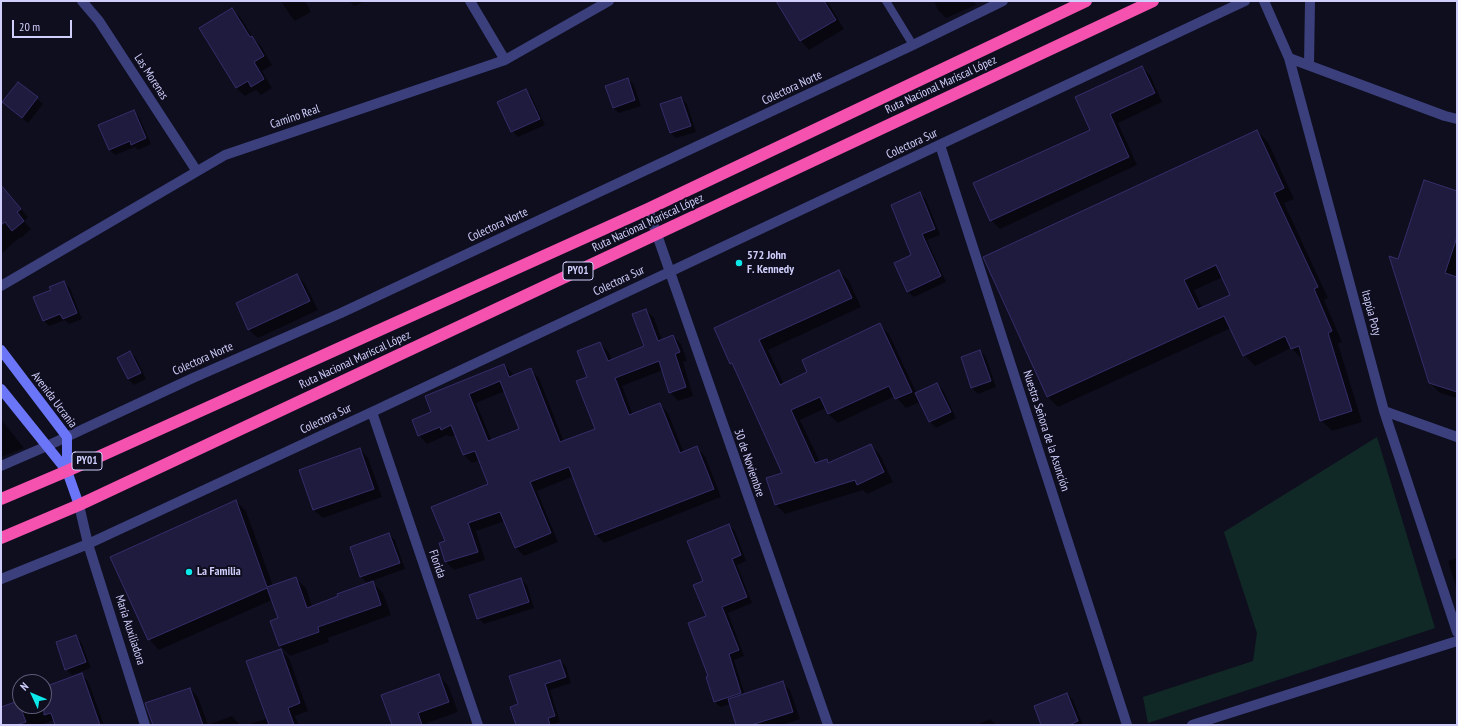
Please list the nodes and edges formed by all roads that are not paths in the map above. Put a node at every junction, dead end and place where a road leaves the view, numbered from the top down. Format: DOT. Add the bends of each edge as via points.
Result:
graph roads {
  1 [pos="82,1"];
  2 [pos="470,1"];
  3 [pos="609,1"];
  4 [pos="886,1"];
  5 [pos="1003,1"];
  6 [pos="1086,1"];
  7 [pos="1153,1"];
  8 [pos="1245,1"];
  9 [pos="1264,1"];
  10 [pos="1310,1"];
  11 [pos="913,45"];
  12 [pos="1289,58"];
  13 [pos="504,60"];
  14 [pos="1309,65"];
  15 [pos="1457,120"];
  16 [pos="940,145"];
  17 [pos="196,170"];
  18 [pos="648,209"];
  19 [pos="656,234"];
  20 [pos="669,272"];
  21 [pos="1,286"];
  22 [pos="1,350"];
  23 [pos="1,389"];
  24 [pos="1384,411"];
  25 [pos="372,412"];
  26 [pos="67,437"];
  27 [pos="1457,437"];
  28 [pos="48,446"];
  29 [pos="1,466"];
  30 [pos="67,471"];
  31 [pos="1,499"];
  32 [pos="79,505"];
  33 [pos="1,538"];
  34 [pos="88,544"];
  35 [pos="1,578"];
  36 [pos="1457,632"];
  37 [pos="1457,641"];
  38 [pos="145,725"];
  39 [pos="478,725"];
  40 [pos="828,725"];
  41 [pos="1127,725"];
  42 [pos="1192,725"];
  1 -- 17 [label="street, Las Morenas" via="100,21"];
  2 -- 13 [label="street"];
  3 -- 13 [label="street, Camino Real"];
  4 -- 11 [label="lane"];
  5 -- 11 [label="street, Colectora Norte"];
  6 -- 18 [label="highway, Ruta Nacional Mariscal López / PY01"];
  7 -- 19 [label="highway, Ruta Nacional Mariscal López / PY01"];
  8 -- 16 [label="street, Colectora Sur"];
  9 -- 12 [label="street, Itapúa Poty"];
  10 -- 14 [label="street"];
  11 -- 26 [label="street, Colectora Norte" via="341,313"];
  12 -- 14 [label="street"];
  12 -- 24 [label="street, Itapúa Poty"];
  13 -- 17 [label="street, Camino Real" via="225,155"];
  14 -- 15 [label="street"];
  16 -- 20 [label="street, Colectora Sur"];
  16 -- 41 [label="street, Nuestra Señora de la Asunción"];
  17 -- 21 [label="street, Camino Real"];
  18 -- 19 [label="street, 30 de Noviembre"];
  18 -- 30 [label="highway, Ruta Nacional Mariscal López / PY01"];
  19 -- 20 [label="street, 30 de Noviembre"];
  19 -- 32 [label="highway, Ruta Nacional Mariscal López / PY01"];
  20 -- 25 [label="street, Colectora Sur"];
  20 -- 40 [label="street, 30 de Noviembre"];
  22 -- 26 [label="main road, Avenida Ucrania"];
  23 -- 28 [label="main road, Avenida Ucrania"];
  24 -- 27 [label="street"];
  24 -- 36 [label="street, Itapúa Poty"];
  25 -- 34 [label="street, Colectora Sur"];
  25 -- 39 [label="street, Florida"];
  26 -- 28 [label="street, Colectora Norte"];
  26 -- 30 [label="main road, Avenida Ucrania"];
  28 -- 29 [label="street, Colectora Norte"];
  28 -- 30 [label="main road, Avenida Ucrania"];
  30 -- 31 [label="highway, Ruta Nacional Mariscal López / PY01"];
  30 -- 32 [label="main road, Avenida Ucrania"];
  32 -- 33 [label="highway, Ruta Nacional Mariscal López / PY01"];
  32 -- 34 [label="street, Avenida Ucrania"];
  34 -- 35 [label="street, Colectora Sur"];
  34 -- 38 [label="street, María Auxiliadora"];
  37 -- 42 [label="street"];
}
